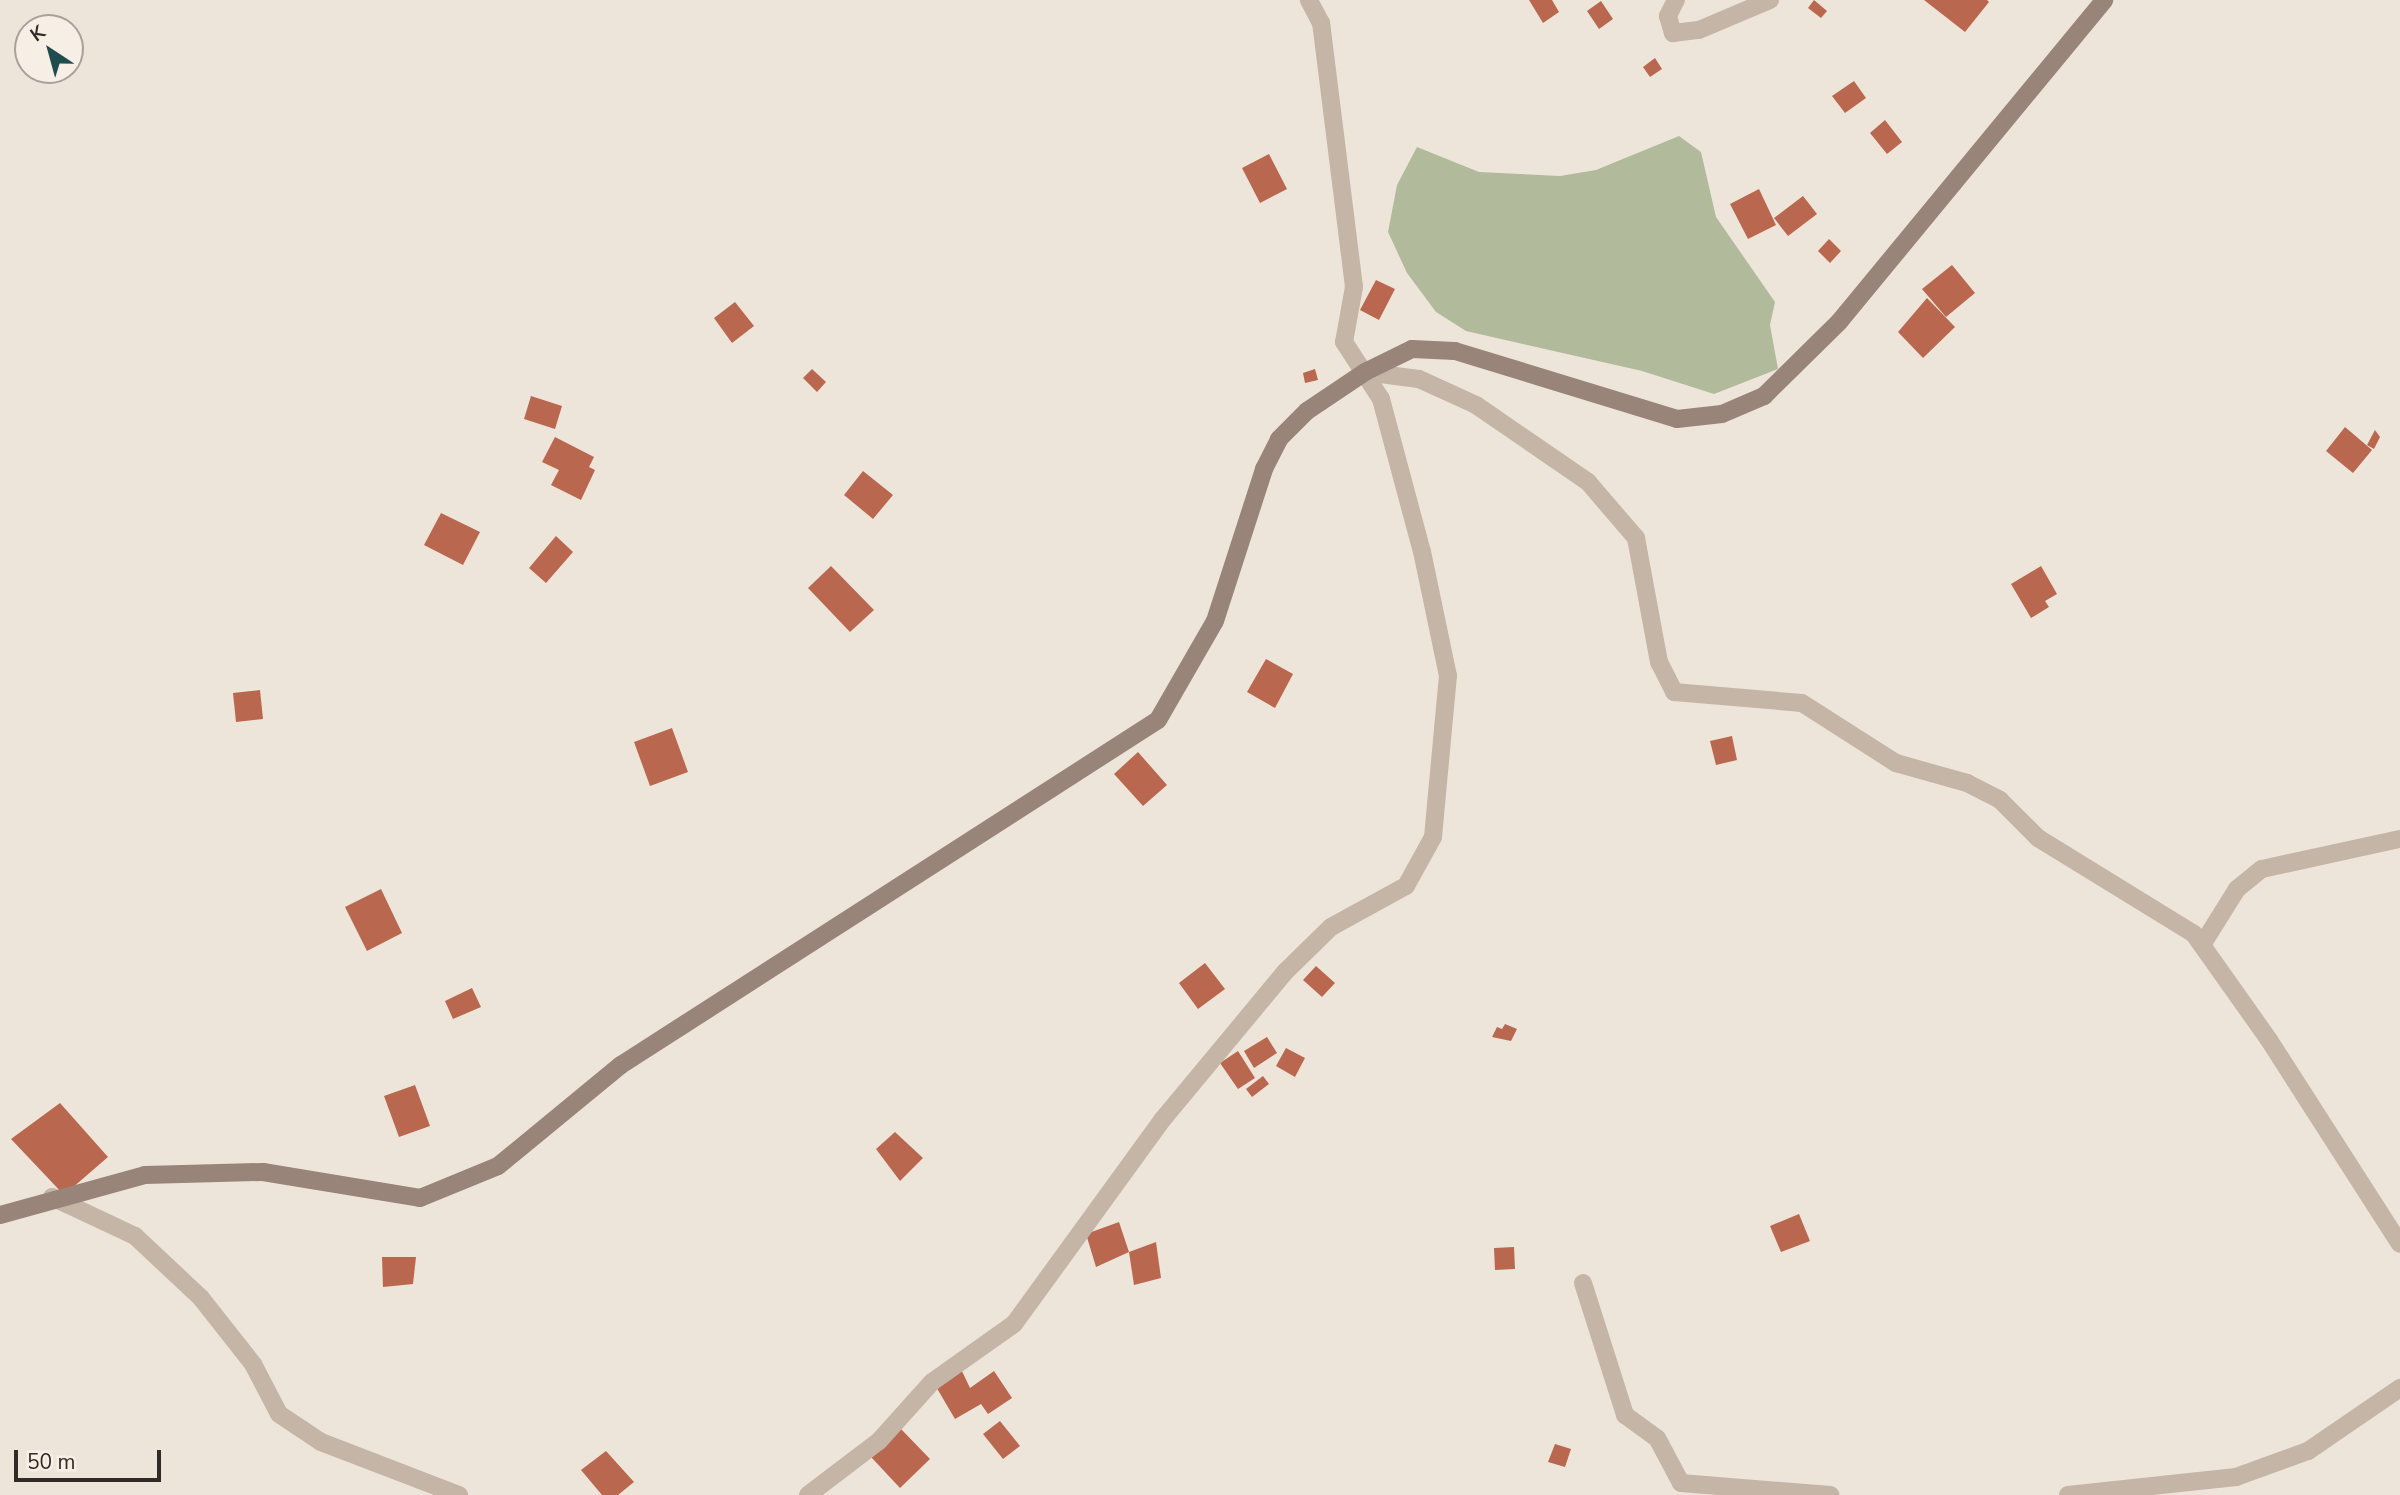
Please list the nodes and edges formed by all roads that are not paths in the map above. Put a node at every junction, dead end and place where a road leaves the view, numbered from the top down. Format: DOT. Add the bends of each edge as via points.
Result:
graph roads {
  1 [pos="1309,0"];
  2 [pos="1676,0"];
  3 [pos="1770,0"];
  4 [pos="2104,0"];
  5 [pos="1365,372"];
  6 [pos="2400,839"];
  7 [pos="2202,945"];
  8 [pos="52,1197"];
  9 [pos="0,1215"];
  10 [pos="2400,1244"];
  11 [pos="1583,1283"];
  12 [pos="2400,1388"];
  13 [pos="1681,1489"];
  14 [pos="459,1495"];
  15 [pos="808,1495"];
  16 [pos="1831,1495"];
  17 [pos="2068,1495"];
  1 -- 5 [label="street" via="1321,23 1354,287 1344,342"];
  2 -- 3 [label="street" via="1668,16 1673,33 1699,30"];
  4 -- 5 [label="street" via="1839,322 1764,396 1723,414 1677,419 1455,351 1412,349"];
  5 -- 7 [label="street" via="1419,379 1476,405 1588,482 1636,538 1659,662 1674,692 1802,704 1896,763 1967,783 2000,800 2038,838 2194,934"];
  5 -- 8 [label="street" via="1307,411 1279,439 1264,469 1215,621 1158,720 621,1065 498,1166 420,1198 263,1172 145,1175"];
  5 -- 15 [label="street" via="1381,399 1422,552 1448,676 1433,837 1406,886 1331,927 1285,972 1163,1119 1014,1324 932,1382 879,1441"];
  6 -- 7 [label="street" via="2262,869 2237,889"];
  7 -- 10 [label="street"];
  8 -- 9 [label="street"];
  8 -- 14 [label="street" via="135,1236 191,1289 253,1364 279,1414 321,1442"];
  11 -- 13 [label="street" via="1625,1415 1657,1438"];
  12 -- 17 [label="street" via="2308,1451 2236,1477"];
  13 -- 16 [label="street"];
}
